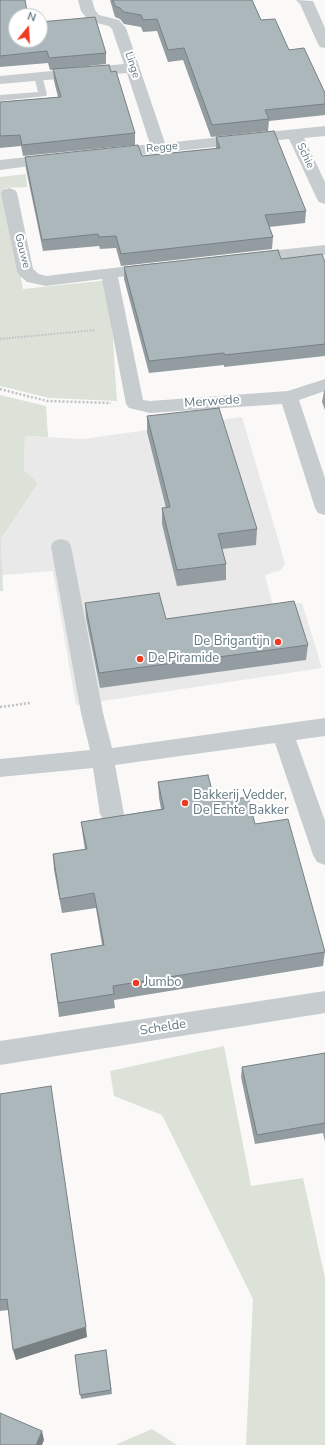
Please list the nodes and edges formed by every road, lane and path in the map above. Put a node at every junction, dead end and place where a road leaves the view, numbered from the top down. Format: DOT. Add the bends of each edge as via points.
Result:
graph roads {
  1 [pos="85,0"];
  2 [pos="309,0"];
  3 [pos="325,44"];
  4 [pos="133,68"];
  5 [pos="38,76"];
  6 [pos="0,80"];
  7 [pos="0,98"];
  8 [pos="325,131"];
  9 [pos="296,134"];
  10 [pos="158,148"];
  11 [pos="95,155"];
  12 [pos="71,158"];
  13 [pos="0,165"];
  14 [pos="10,193"];
  15 [pos="325,199"];
  16 [pos="325,250"];
  17 [pos="232,260"];
  18 [pos="171,267"];
  19 [pos="109,273"];
  20 [pos="120,327"];
  21 [pos="0,339"];
  22 [pos="325,385"];
  23 [pos="0,390"];
  24 [pos="289,397"];
  25 [pos="135,404"];
  26 [pos="325,508"];
  27 [pos="61,546"];
  28 [pos="30,703"];
  29 [pos="0,707"];
  30 [pos="325,727"];
  31 [pos="283,733"];
  32 [pos="103,758"];
  33 [pos="0,768"];
  34 [pos="112,814"];
  35 [pos="325,855"];
  36 [pos="325,1002"];
  37 [pos="0,1053"];
  1 -- 4 [label="street, Linge" via="88,11 94,18 114,23 119,28"];
  2 -- 3 [label="street"];
  4 -- 5 [label="street"];
  4 -- 10 [label="street, Linge"];
  5 -- 6 [label="street"];
  5 -- 7 [label="lane" via="43,94"];
  8 -- 9 [label="street, Regge"];
  9 -- 10 [label="street, Regge"];
  9 -- 15 [label="street, Schie"];
  10 -- 11 [label="street, Regge"];
  12 -- 13 [label="street"];
  14 -- 19 [label="street, Gouwe" via="24,271 33,278 46,281"];
  16 -- 17 [label="street"];
  18 -- 19 [label="street, Gouwe"];
  19 -- 20 [label="street"];
  20 -- 21 [label="path"];
  20 -- 25 [label="street"];
  22 -- 24 [label="street, Merwede"];
  23 -- 25 [label="path" via="47,401"];
  24 -- 25 [label="street, Merwede" via="150,407"];
  24 -- 26 [label="street"];
  27 -- 32 [label="street" via="92,713"];
  28 -- 29 [label="path"];
  30 -- 31 [label="street"];
  31 -- 32 [label="street"];
  31 -- 35 [label="street"];
  32 -- 33 [label="street"];
  32 -- 34 [label="street"];
  36 -- 37 [label="street, Schelde"];
}
